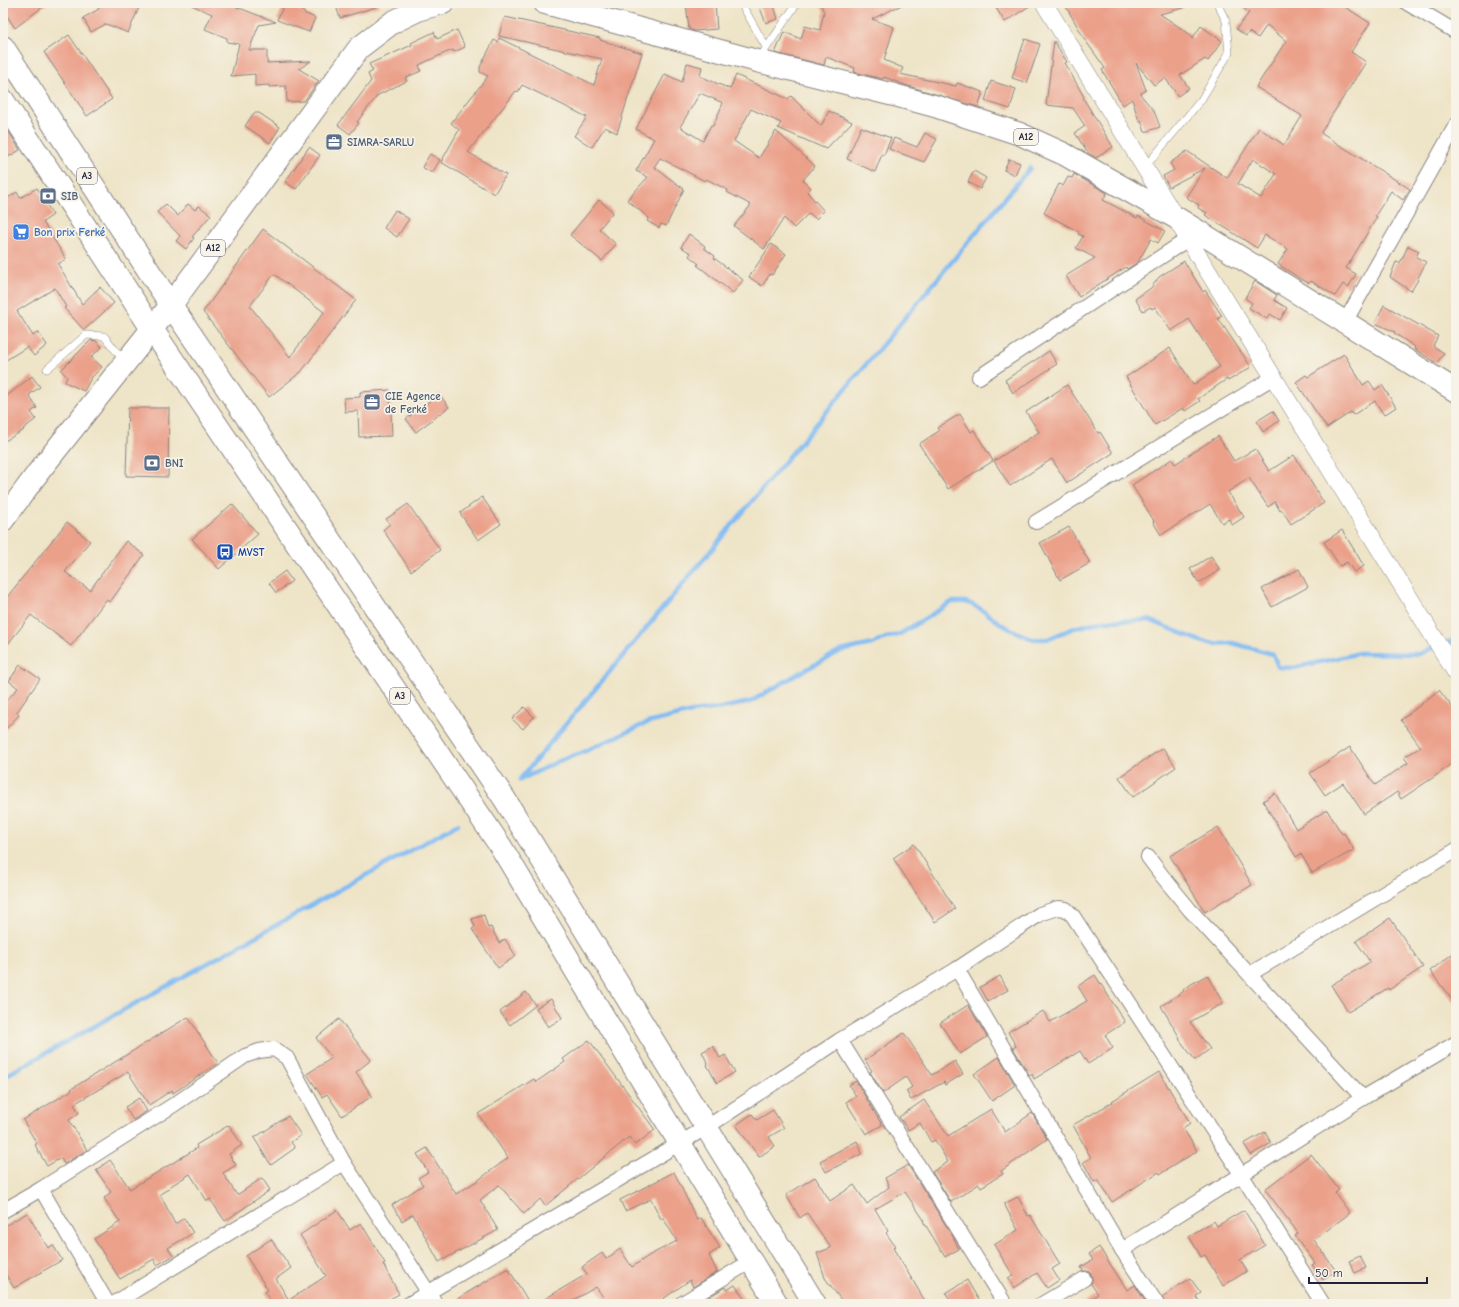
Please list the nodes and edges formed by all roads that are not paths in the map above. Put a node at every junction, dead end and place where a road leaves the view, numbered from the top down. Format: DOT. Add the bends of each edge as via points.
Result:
graph roads {
  1 [pos="443,3"];
  2 [pos="545,3"];
  3 [pos="741,3"];
  4 [pos="797,3"];
  5 [pos="1044,3"];
  6 [pos="1216,3"];
  7 [pos="1407,3"];
  8 [pos="1456,32"];
  9 [pos="3,47"];
  10 [pos="762,54"];
  11 [pos="3,100"];
  12 [pos="1456,124"];
  13 [pos="1145,167"];
  14 [pos="1176,217"];
  15 [pos="1188,240"];
  16 [pos="171,305"];
  17 [pos="1345,322"];
  18 [pos="152,329"];
  19 [pos="125,363"];
  20 [pos="47,369"];
  21 [pos="979,376"];
  22 [pos="1274,377"];
  23 [pos="1456,391"];
  24 [pos="3,520"];
  25 [pos="1036,522"];
  26 [pos="1456,673"];
  27 [pos="1456,850"];
  28 [pos="1148,857"];
  29 [pos="957,969"];
  30 [pos="1250,974"];
  31 [pos="840,1040"];
  32 [pos="1456,1043"];
  33 [pos="1363,1098"];
  34 [pos="707,1126"];
  35 [pos="680,1142"];
  36 [pos="344,1163"];
  37 [pos="1241,1174"];
  38 [pos="41,1189"];
  39 [pos="3,1211"];
  40 [pos="1122,1250"];
  41 [pos="751,1261"];
  42 [pos="1084,1279"];
  43 [pos="429,1291"];
  44 [pos="108,1304"];
  45 [pos="113,1304"];
  46 [pos="409,1304"];
  47 [pos="436,1304"];
  48 [pos="681,1304"];
  49 [pos="777,1304"];
  50 [pos="815,1304"];
  51 [pos="1005,1304"];
  52 [pos="1042,1304"];
  53 [pos="1157,1304"];
  54 [pos="1323,1304"];
  1 -- 16 [label="main road, A12" via="420,9 393,22 359,48"];
  2 -- 10 [label="main road, A12"];
  3 -- 10 [label="lane"];
  4 -- 10 [label="lane"];
  5 -- 13 [label="street"];
  6 -- 13 [label="lane" via="1226,21 1229,53 1201,100"];
  7 -- 8 [label="street"];
  9 -- 16 [label="main road, A3"];
  10 -- 14 [label="main road, A12" via="1020,134 1064,154"];
  11 -- 18 [label="main road, A3"];
  12 -- 17 [label="street"];
  13 -- 14 [label="street"];
  14 -- 15 [label="street"];
  14 -- 17 [label="main road, A12"];
  15 -- 21 [label="street"];
  15 -- 22 [label="street"];
  16 -- 18 [label="main road, A12"];
  16 -- 34 [label="main road, A3" via="504,798"];
  17 -- 23 [label="main road, A12"];
  18 -- 19 [label="main road, A12"];
  18 -- 35 [label="main road, A3" via="501,847"];
  19 -- 20 [label="lane" via="104,336 86,335"];
  19 -- 24 [label="main road, A12"];
  22 -- 25 [label="street"];
  22 -- 26 [label="street"];
  27 -- 30 [label="street"];
  28 -- 30 [label="street" via="1176,894"];
  29 -- 31 [label="street"];
  29 -- 37 [label="street" via="1040,914 1058,908 1066,909"];
  29 -- 40 [label="street"];
  30 -- 33 [label="street"];
  31 -- 34 [label="street"];
  31 -- 51 [label="street"];
  32 -- 33 [label="street"];
  33 -- 37 [label="street"];
  34 -- 35 [label="street"];
  34 -- 50 [label="main road, A3"];
  35 -- 41 [label="main road, A3"];
  35 -- 43 [label="street"];
  36 -- 38 [label="street" via="287,1058 274,1049 259,1050 245,1056"];
  36 -- 43 [label="street"];
  36 -- 45 [label="street"];
  37 -- 40 [label="street"];
  37 -- 54 [label="street"];
  38 -- 39 [label="street"];
  38 -- 44 [label="street"];
  40 -- 53 [label="street"];
  41 -- 48 [label="street"];
  41 -- 49 [label="main road, A3"];
  42 -- 52 [label="street"];
  43 -- 46 [label="street"];
  43 -- 47 [label="street"];
}
